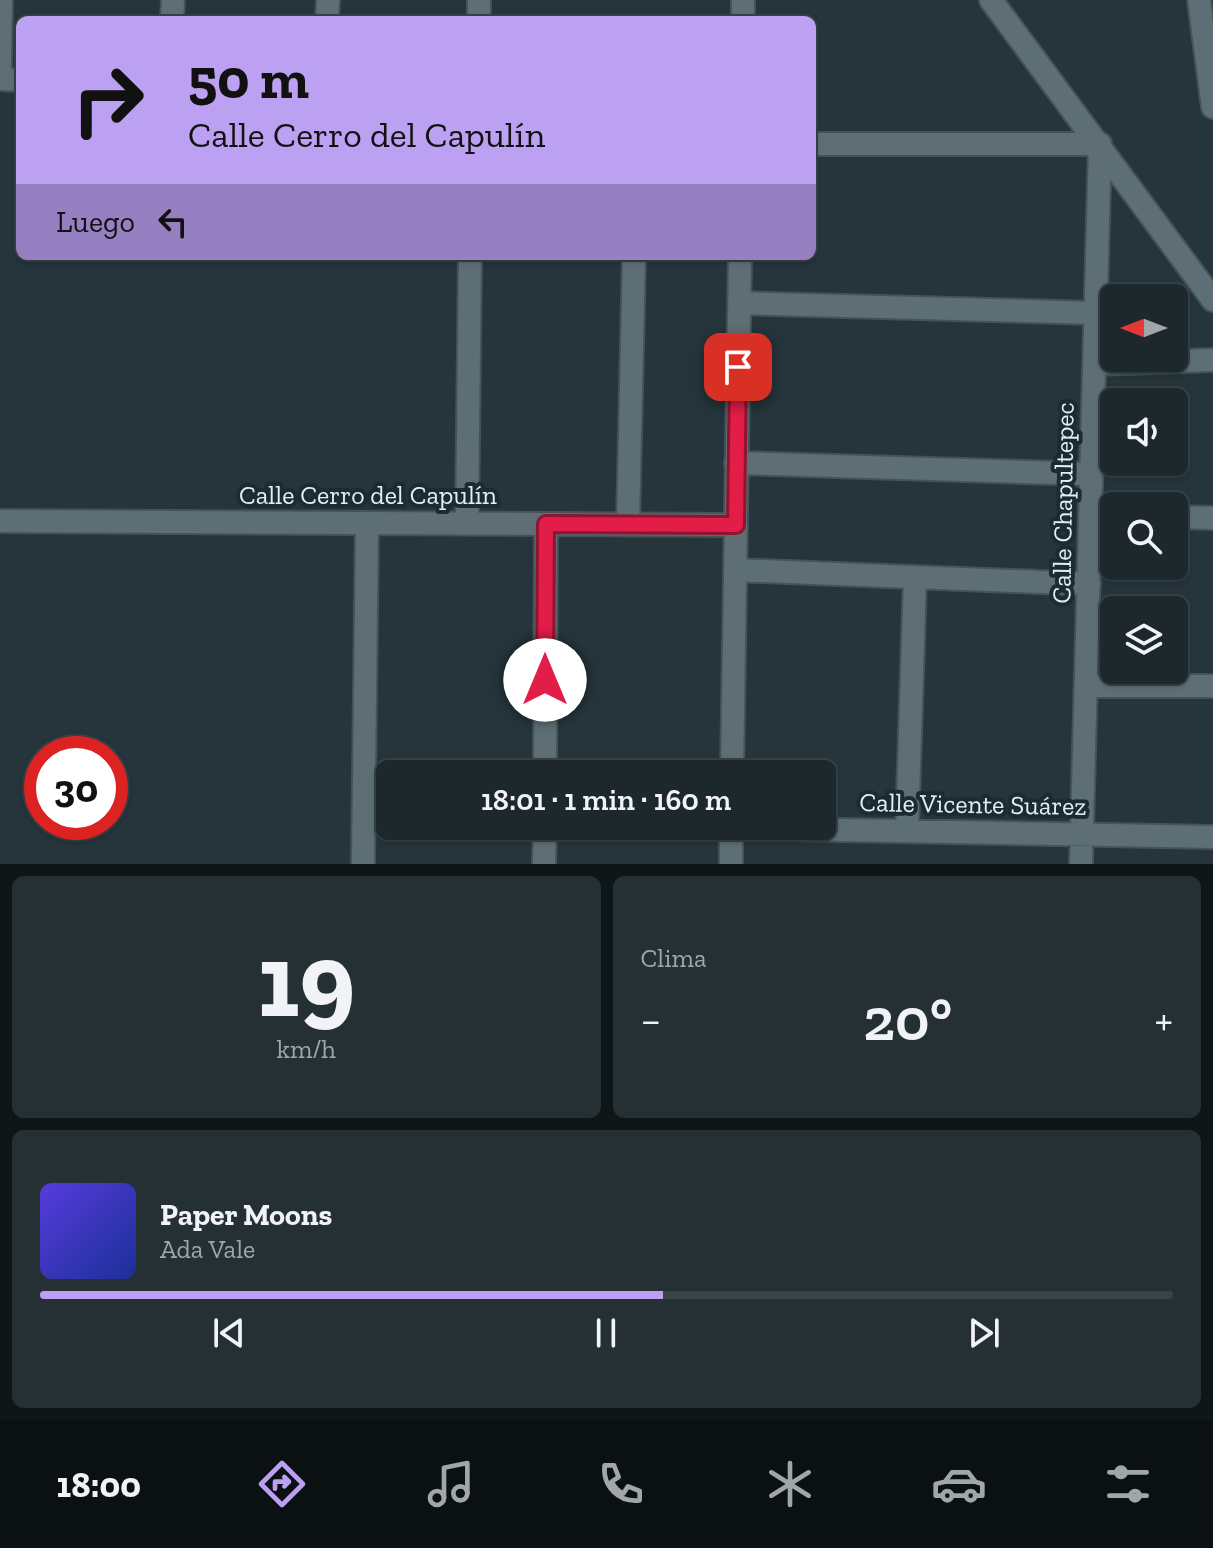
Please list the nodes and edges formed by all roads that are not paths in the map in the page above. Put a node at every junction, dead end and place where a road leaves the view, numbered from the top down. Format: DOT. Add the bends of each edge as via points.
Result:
graph roads {
  1 [pos="1,0"];
  2 [pos="991,0"];
  3 [pos="1199,0"];
  4 [pos="1209,42"];
  5 [pos="0,68"];
  6 [pos="1213,107"];
  7 [pos="816,144"];
  8 [pos="1100,144"];
  9 [pos="470,260"];
  10 [pos="634,260"];
  11 [pos="740,260"];
  12 [pos="1213,300"];
  13 [pos="739,303"];
  14 [pos="1095,313"];
  15 [pos="1213,360"];
  16 [pos="1094,364"];
  17 [pos="736,463"];
  18 [pos="1091,474"];
  19 [pos="1090,515"];
  20 [pos="1100,515"];
  21 [pos="1188,517"];
  22 [pos="1213,518"];
  23 [pos="0,521"];
  24 [pos="367,523"];
  25 [pos="467,523"];
  26 [pos="546,524"];
  27 [pos="628,524"];
  28 [pos="736,525"];
  29 [pos="735,570"];
  30 [pos="915,577"];
  31 [pos="1089,584"];
  32 [pos="1087,686"];
  33 [pos="1213,686"];
  34 [pos="545,760"];
  35 [pos="732,760"];
  36 [pos="836,829"];
  37 [pos="907,830"];
  38 [pos="1081,835"];
  39 [pos="1213,837"];
  40 [pos="545,840"];
  41 [pos="731,840"];
  42 [pos="363,864"];
  43 [pos="544,864"];
  44 [pos="731,864"];
  45 [pos="1081,864"];
  1 -- 5 [label="street"];
  2 -- 8 [label="street"];
  3 -- 4 [label="street"];
  4 -- 6 [label="street"];
  7 -- 8 [label="street"];
  8 -- 12 [label="street"];
  8 -- 14 [label="street, Calle Chapultepec"];
  9 -- 25 [label="street"];
  10 -- 27 [label="street"];
  11 -- 13 [label="street"];
  13 -- 14 [label="street"];
  13 -- 17 [label="street"];
  14 -- 16 [label="street, Calle Chapultepec"];
  15 -- 16 [label="street"];
  16 -- 18 [label="street, Calle Chapultepec"];
  17 -- 18 [label="street"];
  17 -- 28 [label="street"];
  18 -- 19 [label="street, Calle Chapultepec"];
  19 -- 20 [label="street"];
  19 -- 31 [label="street, Calle Chapultepec"];
  21 -- 22 [label="street"];
  23 -- 24 [label="street, Calle Cerro del Capulín"];
  24 -- 25 [label="street, Calle Cerro del Capulín"];
  24 -- 42 [label="street"];
  25 -- 26 [label="street, Calle Cerro del Capulín"];
  26 -- 27 [label="street, Calle Cerro del Capulín"];
  26 -- 34 [label="street"];
  27 -- 28 [label="street, Calle Cerro del Capulín"];
  28 -- 29 [label="street"];
  29 -- 30 [label="street"];
  29 -- 35 [label="street"];
  30 -- 31 [label="street"];
  30 -- 37 [label="street"];
  31 -- 32 [label="street, Calle Chapultepec"];
  32 -- 33 [label="street"];
  32 -- 38 [label="street, Calle Chapultepec"];
  36 -- 37 [label="street, Calle Vicente Suárez"];
  37 -- 38 [label="street, Calle Vicente Suárez"];
  38 -- 39 [label="street, Calle Vicente Suárez"];
  38 -- 45 [label="street, Calle Chapultepec"];
  40 -- 43 [label="street"];
  41 -- 44 [label="street"];
}
